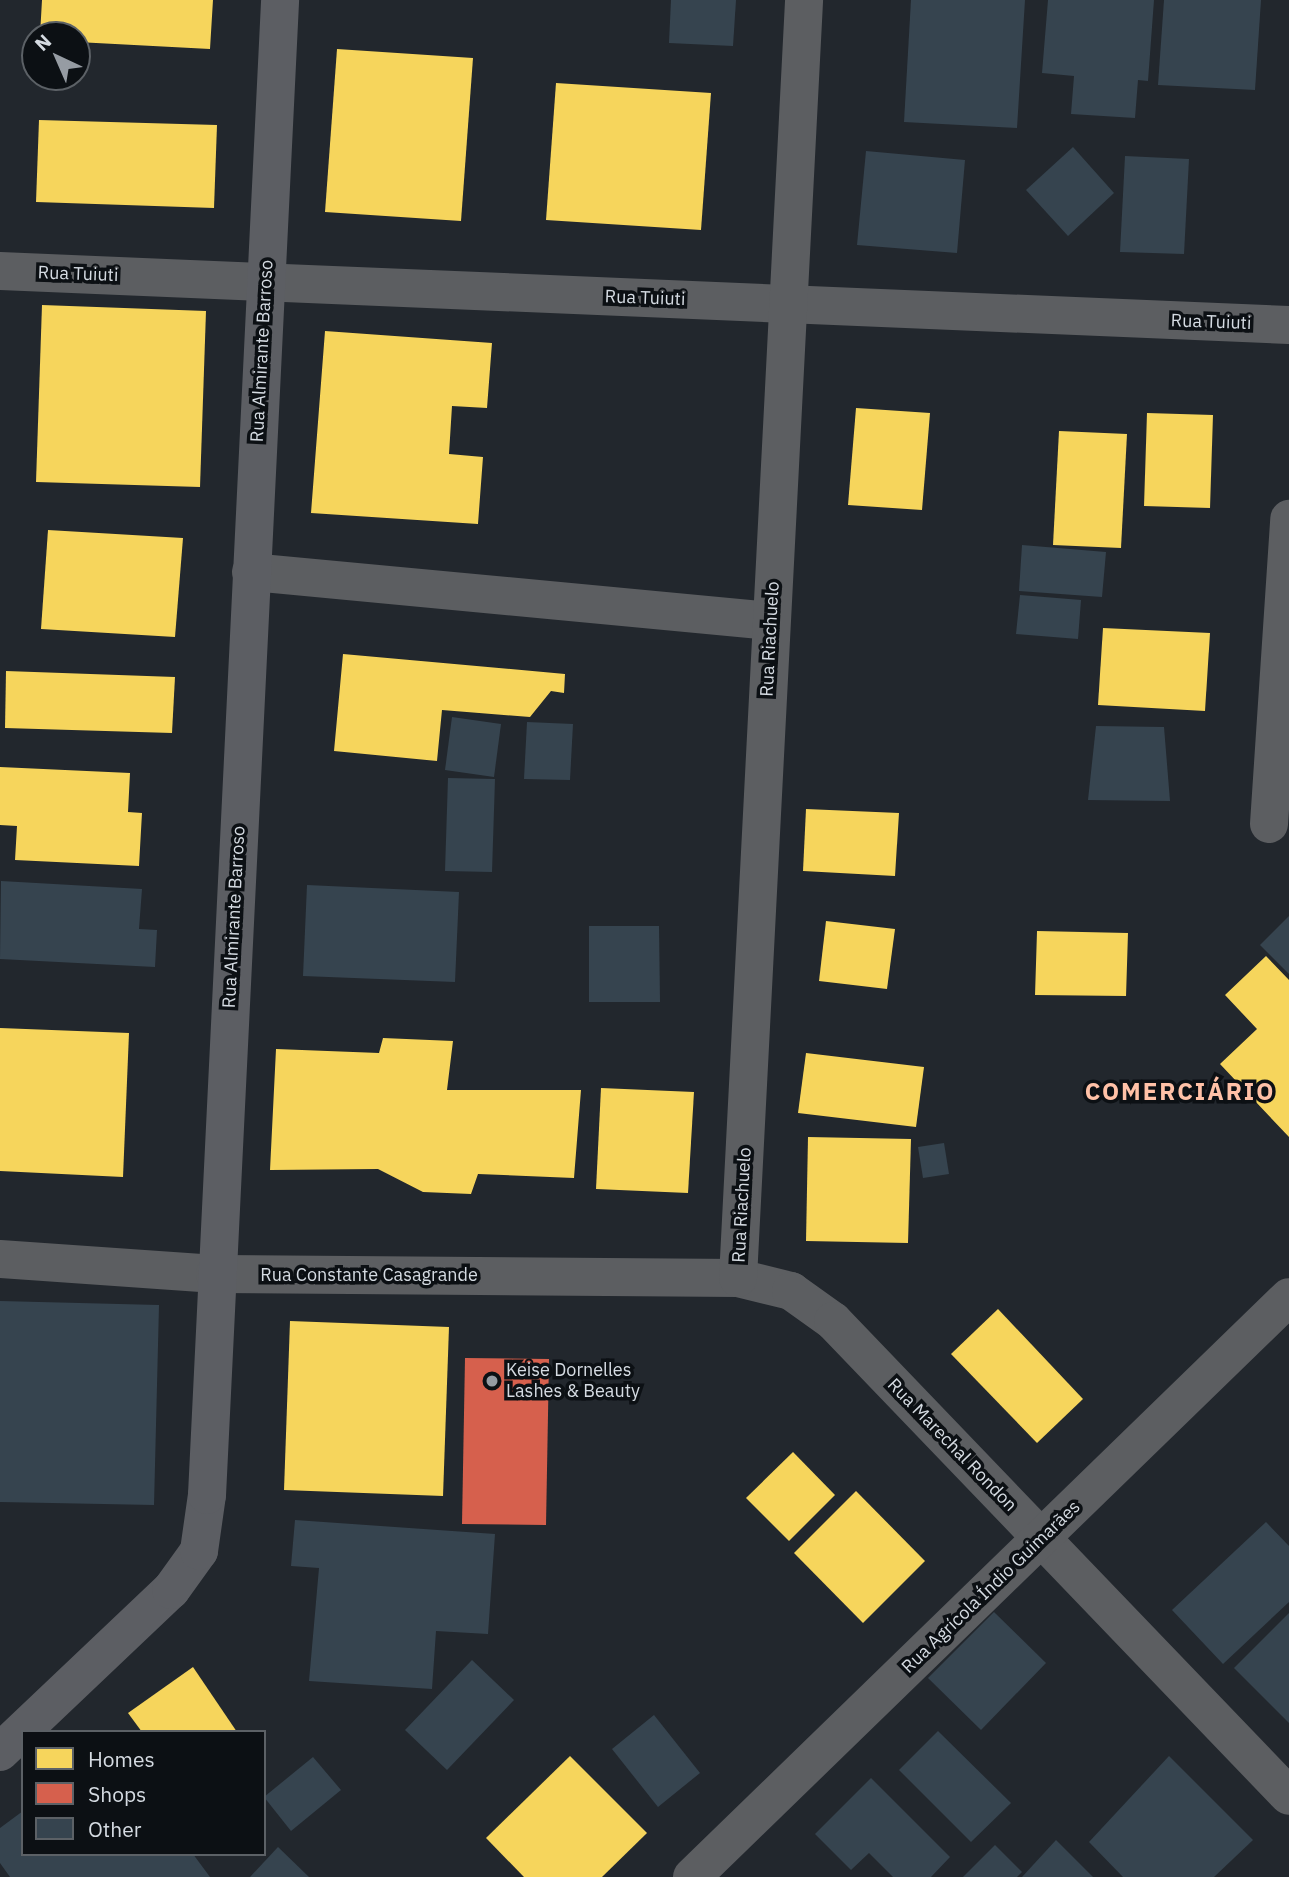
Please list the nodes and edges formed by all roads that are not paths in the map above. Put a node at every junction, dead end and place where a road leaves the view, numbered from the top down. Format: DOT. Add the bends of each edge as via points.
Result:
graph roads {
  1 [pos="280,0"];
  2 [pos="804,0"];
  3 [pos="0,271"];
  4 [pos="265,282"];
  5 [pos="788,304"];
  6 [pos="1289,325"];
  7 [pos="1289,519"];
  8 [pos="251,572"];
  9 [pos="771,621"];
  10 [pos="1269,824"];
  11 [pos="0,1259"];
  12 [pos="215,1274"];
  13 [pos="738,1278"];
  14 [pos="1289,1297"];
  15 [pos="1041,1538"];
  16 [pos="23,1730"];
  17 [pos="21,1732"];
  18 [pos="0,1752"];
  19 [pos="1289,1796"];
  20 [pos="692,1877"];
  1 -- 4 [label="main road, Rua Almirante Barroso"];
  2 -- 5 [label="street, Rua Riachuelo"];
  3 -- 4 [label="street, Rua Tuiuti"];
  4 -- 5 [label="street, Rua Tuiuti"];
  4 -- 8 [label="main road, Rua Almirante Barroso"];
  5 -- 6 [label="street, Rua Tuiuti"];
  5 -- 9 [label="street, Rua Riachuelo"];
  7 -- 10 [label="street"];
  8 -- 9 [label="street"];
  8 -- 12 [label="main road, Rua Almirante Barroso"];
  9 -- 13 [label="street, Rua Riachuelo"];
  11 -- 12 [label="street, Rua Constante Casagrande"];
  12 -- 13 [label="street, Rua Constante Casagrande"];
  12 -- 16 [label="main road, Rua Almirante Barroso" via="207,1495 199,1550 171,1590"];
  13 -- 15 [label="street, Rua Marechal Rondon" via="791,1292 833,1321"];
  14 -- 15 [label="street, Rua Agrícola Índio Guimarães"];
  15 -- 19 [label="street, Rua Marechal Rondon"];
  15 -- 20 [label="street, Rua Agrícola Índio Guimarães"];
  17 -- 18 [label="main road, Rua Almirante Barroso"];
}
